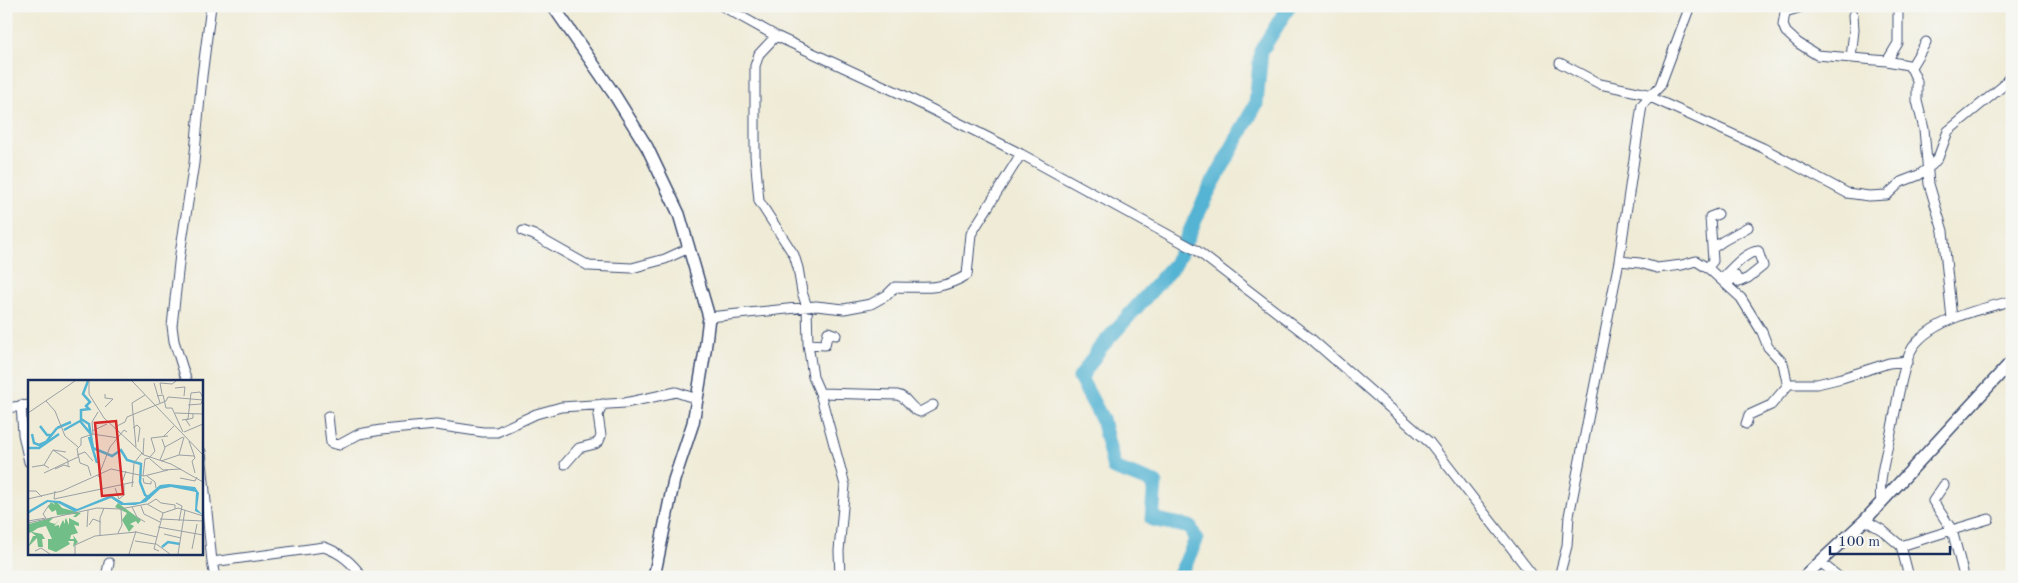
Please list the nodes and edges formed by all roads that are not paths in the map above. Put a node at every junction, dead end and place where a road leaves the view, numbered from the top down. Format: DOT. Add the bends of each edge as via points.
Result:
graph roads {
  1 [pos="210,6"];
  2 [pos="553,6"];
  3 [pos="722,6"];
  4 [pos="1690,6"];
  5 [pos="1805,6"];
  6 [pos="1898,6"];
  7 [pos="2010,6"];
  8 [pos="1785,9"];
  9 [pos="2012,10"];
  10 [pos="1853,15"];
  11 [pos="776,36"];
  12 [pos="1926,42"];
  13 [pos="1851,58"];
  14 [pos="1887,61"];
  15 [pos="1560,63"];
  16 [pos="1911,67"];
  17 [pos="2012,73"];
  18 [pos="1651,96"];
  19 [pos="1021,154"];
  20 [pos="1926,169"];
  21 [pos="1718,214"];
  22 [pos="1748,228"];
  23 [pos="523,231"];
  24 [pos="689,248"];
  25 [pos="1713,248"];
  26 [pos="1618,261"];
  27 [pos="1707,268"];
  28 [pos="1724,282"];
  29 [pos="2012,300"];
  30 [pos="807,307"];
  31 [pos="709,317"];
  32 [pos="1952,319"];
  33 [pos="836,335"];
  34 [pos="808,344"];
  35 [pos="1908,361"];
  36 [pos="2012,361"];
  37 [pos="186,380"];
  38 [pos="1790,384"];
  39 [pos="820,393"];
  40 [pos="697,399"];
  41 [pos="602,404"];
  42 [pos="25,405"];
  43 [pos="934,405"];
  44 [pos="6,408"];
  45 [pos="328,416"];
  46 [pos="1746,424"];
  47 [pos="28,456"];
  48 [pos="202,462"];
  49 [pos="566,464"];
  50 [pos="1944,485"];
  51 [pos="1881,503"];
  52 [pos="1988,519"];
  53 [pos="1866,520"];
  54 [pos="1952,530"];
  55 [pos="1901,546"];
  56 [pos="212,562"];
  57 [pos="1820,562"];
  58 [pos="109,563"];
  59 [pos="1963,572"];
  60 [pos="838,576"];
  61 [pos="106,577"];
  62 [pos="215,577"];
  63 [pos="362,577"];
  64 [pos="654,577"];
  65 [pos="1534,577"];
  66 [pos="1560,577"];
  67 [pos="1804,577"];
  68 [pos="1839,577"];
  69 [pos="1909,577"];
  1 -- 37 [label="street" via="194,163 172,326"];
  2 -- 24 [label="street" via="647,148 676,204"];
  3 -- 11 [label="street"];
  4 -- 18 [label="street" via="1660,86"];
  5 -- 8 [label="street"];
  6 -- 14 [label="street" via="1898,43"];
  7 -- 9 [label="street"];
  8 -- 13 [label="street" via="1783,25 1798,43 1817,55"];
  10 -- 13 [label="street"];
  11 -- 19 [label="street"];
  11 -- 30 [label="street" via="759,54 755,66 755,155 759,201 794,255"];
  12 -- 16 [label="street"];
  13 -- 14 [label="street"];
  14 -- 16 [label="street"];
  15 -- 18 [label="street" via="1600,84"];
  16 -- 20 [label="street" via="1917,81"];
  17 -- 20 [label="street" via="2002,86 1954,125 1945,137 1938,158"];
  18 -- 20 [label="street" via="1854,195 1887,195 1901,182"];
  18 -- 26 [label="street" via="1642,104"];
  19 -- 30 [label="street" via="971,234 967,274 941,287 895,287 871,304 844,309"];
  19 -- 65 [label="street" via="1196,250 1309,337 1430,443"];
  20 -- 32 [label="street" via="1943,231"];
  21 -- 25 [label="street" via="1710,217"];
  22 -- 25 [label="street"];
  23 -- 24 [label="street" via="589,266 632,268"];
  24 -- 31 [label="street"];
  25 -- 27 [label="street" via="1713,261"];
  26 -- 27 [label="street" via="1657,268 1696,261"];
  26 -- 66 [label="street"];
  27 -- 28 [label="street"];
  28 -- 28 [label="street" via="1745,257 1758,251 1763,266 1739,282 1735,275"];
  28 -- 38 [label="street" via="1741,298 1768,347 1783,363"];
  29 -- 32 [label="street"];
  30 -- 31 [label="street"];
  30 -- 34 [label="street"];
  31 -- 40 [label="street"];
  32 -- 35 [label="street" via="1924,336 1913,347"];
  33 -- 34 [label="street" via="828,332 825,345"];
  34 -- 39 [label="street" via="813,377"];
  35 -- 38 [label="street" via="1889,363 1817,384"];
  35 -- 51 [label="street" via="1883,470"];
  36 -- 51 [label="street"];
  38 -- 46 [label="street" via="1771,405 1749,415"];
  39 -- 43 [label="street" via="897,395 920,412"];
  39 -- 60 [label="street" via="845,485"];
  40 -- 41 [label="street" via="676,392 625,403"];
  40 -- 64 [label="street" via="693,423 674,480"];
  41 -- 45 [label="street" via="561,407 536,414 497,432 436,425 358,434 340,444 331,443"];
  41 -- 49 [label="street" via="598,415 599,441 579,448"];
  42 -- 44 [label="street"];
  42 -- 47 [label="street" via="24,434"];
  48 -- 56 [label="street"];
  50 -- 54 [label="street" via="1933,501"];
  51 -- 53 [label="street"];
  52 -- 54 [label="street"];
  53 -- 55 [label="street"];
  53 -- 57 [label="street"];
  54 -- 55 [label="street"];
  54 -- 59 [label="street"];
  55 -- 69 [label="street"];
  56 -- 62 [label="street"];
  56 -- 63 [label="street" via="324,547 338,552 355,566"];
  57 -- 67 [label="street"];
  57 -- 68 [label="street"];
  58 -- 61 [label="street"];
}
